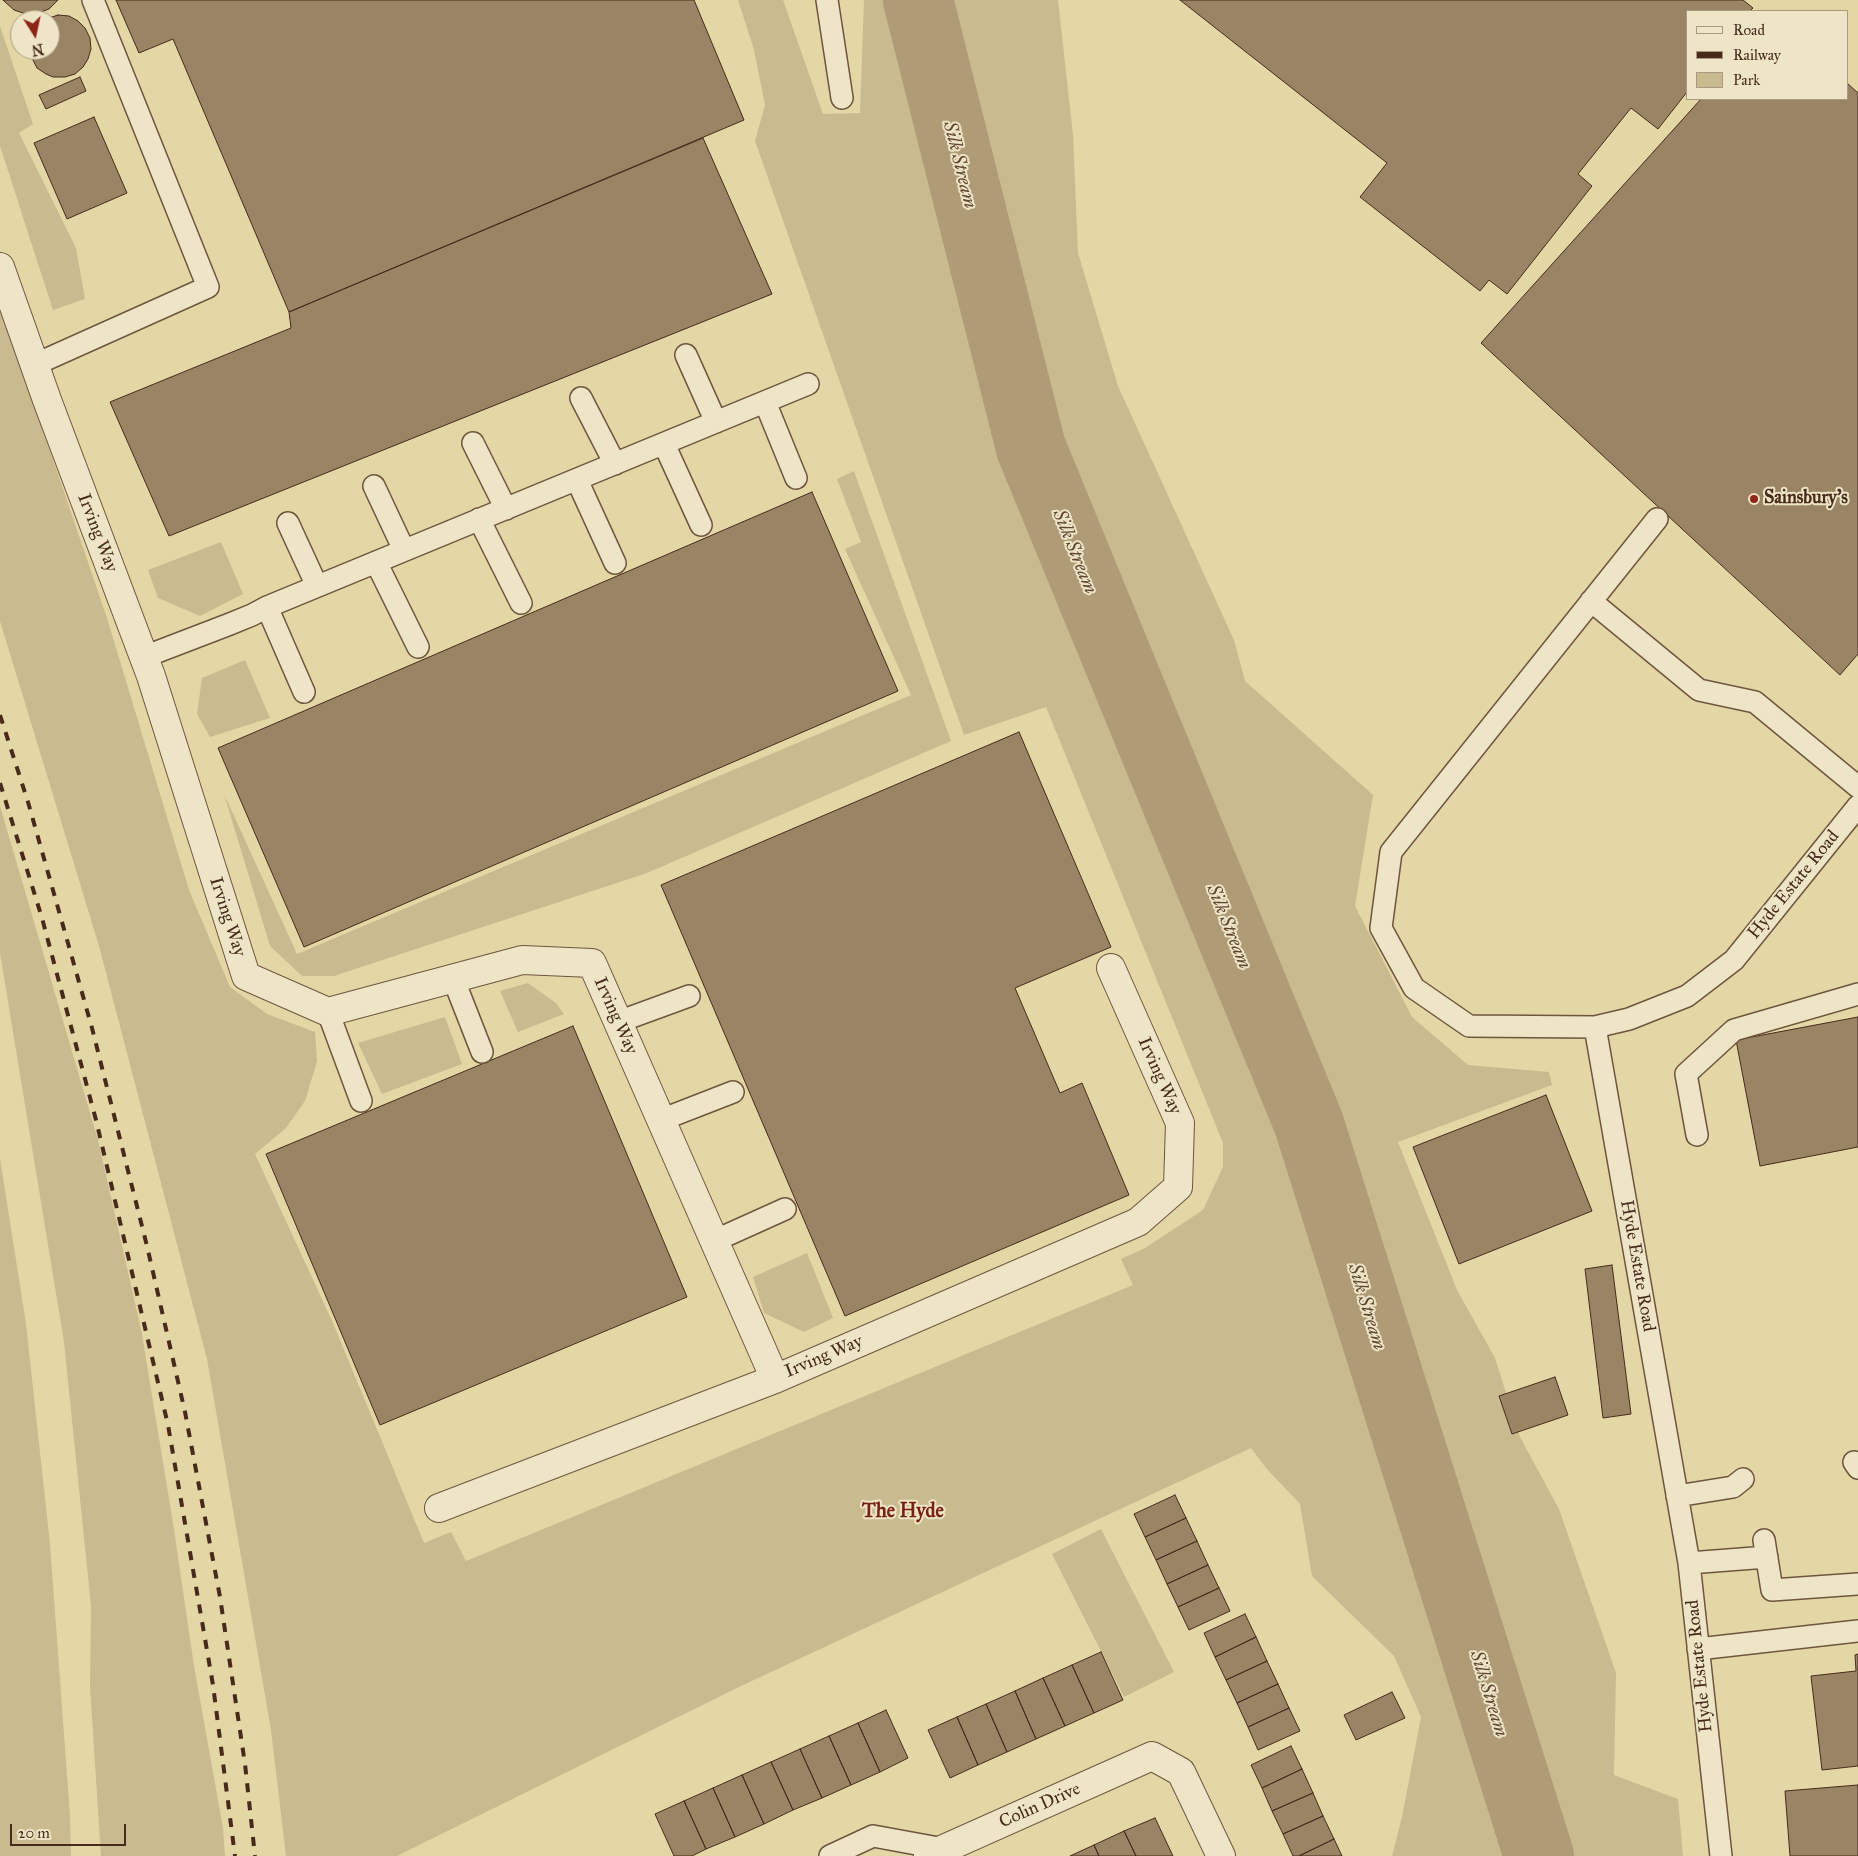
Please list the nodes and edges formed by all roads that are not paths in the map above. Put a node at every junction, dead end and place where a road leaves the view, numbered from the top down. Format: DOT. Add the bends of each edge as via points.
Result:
graph roads {
  1 [pos="93,0"];
  2 [pos="827,0"];
  3 [pos="842,98"];
  4 [pos="0,267"];
  5 [pos="686,355"];
  6 [pos="34,365"];
  7 [pos="808,384"];
  8 [pos="581,398"];
  9 [pos="765,402"];
  10 [pos="716,422"];
  11 [pos="474,443"];
  12 [pos="664,444"];
  13 [pos="615,464"];
  14 [pos="796,478"];
  15 [pos="576,480"];
  16 [pos="374,486"];
  17 [pos="506,508"];
  18 [pos="480,519"];
  19 [pos="1657,519"];
  20 [pos="288,523"];
  21 [pos="701,525"];
  22 [pos="404,550"];
  23 [pos="376,562"];
  24 [pos="614,563"];
  25 [pos="317,586"];
  26 [pos="1591,601"];
  27 [pos="520,603"];
  28 [pos="267,607"];
  29 [pos="418,647"];
  30 [pos="144,657"];
  31 [pos="304,692"];
  32 [pos="1858,787"];
  33 [pos="1855,814"];
  34 [pos="1111,968"];
  35 [pos="453,978"];
  36 [pos="1858,994"];
  37 [pos="689,996"];
  38 [pos="328,1012"];
  39 [pos="618,1022"];
  40 [pos="1596,1027"];
  41 [pos="482,1052"];
  42 [pos="733,1092"];
  43 [pos="361,1101"];
  44 [pos="661,1120"];
  45 [pos="1697,1135"];
  46 [pos="785,1209"];
  47 [pos="714,1241"];
  48 [pos="775,1379"];
  49 [pos="1744,1479"];
  50 [pos="1677,1496"];
  51 [pos="439,1508"];
  52 [pos="1689,1562"];
  53 [pos="1858,1584"];
  54 [pos="1858,1632"];
  55 [pos="1698,1649"];
  56 [pos="936,1852"];
  57 [pos="830,1856"];
  58 [pos="1221,1856"];
  59 [pos="1721,1856"];
  1 -- 6 [label="lane" via="208,287"];
  2 -- 3 [label="lane"];
  4 -- 6 [label="street, Irving Way"];
  5 -- 10 [label="lane"];
  6 -- 30 [label="street, Irving Way"];
  7 -- 9 [label="lane"];
  8 -- 13 [label="lane"];
  9 -- 10 [label="lane"];
  9 -- 14 [label="lane"];
  10 -- 12 [label="lane"];
  11 -- 17 [label="lane"];
  12 -- 13 [label="lane"];
  12 -- 21 [label="lane"];
  13 -- 15 [label="lane"];
  15 -- 17 [label="lane"];
  15 -- 24 [label="lane"];
  16 -- 22 [label="lane"];
  17 -- 18 [label="lane"];
  18 -- 22 [label="lane"];
  18 -- 27 [label="lane"];
  19 -- 26 [label="lane"];
  20 -- 25 [label="lane"];
  22 -- 23 [label="lane"];
  23 -- 25 [label="lane"];
  23 -- 29 [label="lane"];
  25 -- 28 [label="lane"];
  26 -- 32 [label="lane" via="1699,690 1755,702"];
  26 -- 40 [label="lane" via="1391,852 1382,928 1414,988 1469,1026"];
  28 -- 30 [label="lane"];
  28 -- 31 [label="lane"];
  30 -- 38 [label="street, Irving Way" via="246,976"];
  33 -- 40 [label="lane, Hyde Estate Road" via="1734,960 1688,996 1629,1019"];
  34 -- 48 [label="street, Irving Way" via="1180,1123 1178,1187 1138,1222"];
  35 -- 38 [label="street, Irving Way"];
  35 -- 39 [label="street, Irving Way" via="522,960 592,963"];
  35 -- 41 [label="lane"];
  36 -- 45 [label="lane" via="1734,1030 1686,1074"];
  37 -- 39 [label="lane"];
  38 -- 43 [label="lane"];
  39 -- 44 [label="street, Irving Way"];
  40 -- 50 [label="lane, Hyde Estate Road"];
  42 -- 44 [label="lane"];
  44 -- 47 [label="street, Irving Way"];
  46 -- 47 [label="lane"];
  47 -- 48 [label="street, Irving Way"];
  48 -- 51 [label="street"];
  49 -- 50 [label="lane" via="1734,1487"];
  50 -- 52 [label="lane, Hyde Estate Road"];
  52 -- 53 [label="lane" via="1765,1548 1772,1590"];
  52 -- 55 [label="lane, Hyde Estate Road"];
  54 -- 55 [label="lane"];
  55 -- 59 [label="lane, Hyde Estate Road"];
  56 -- 57 [label="lane" via="873,1836"];
  56 -- 58 [label="street, Colin Drive" via="1152,1756 1181,1772"];
}
